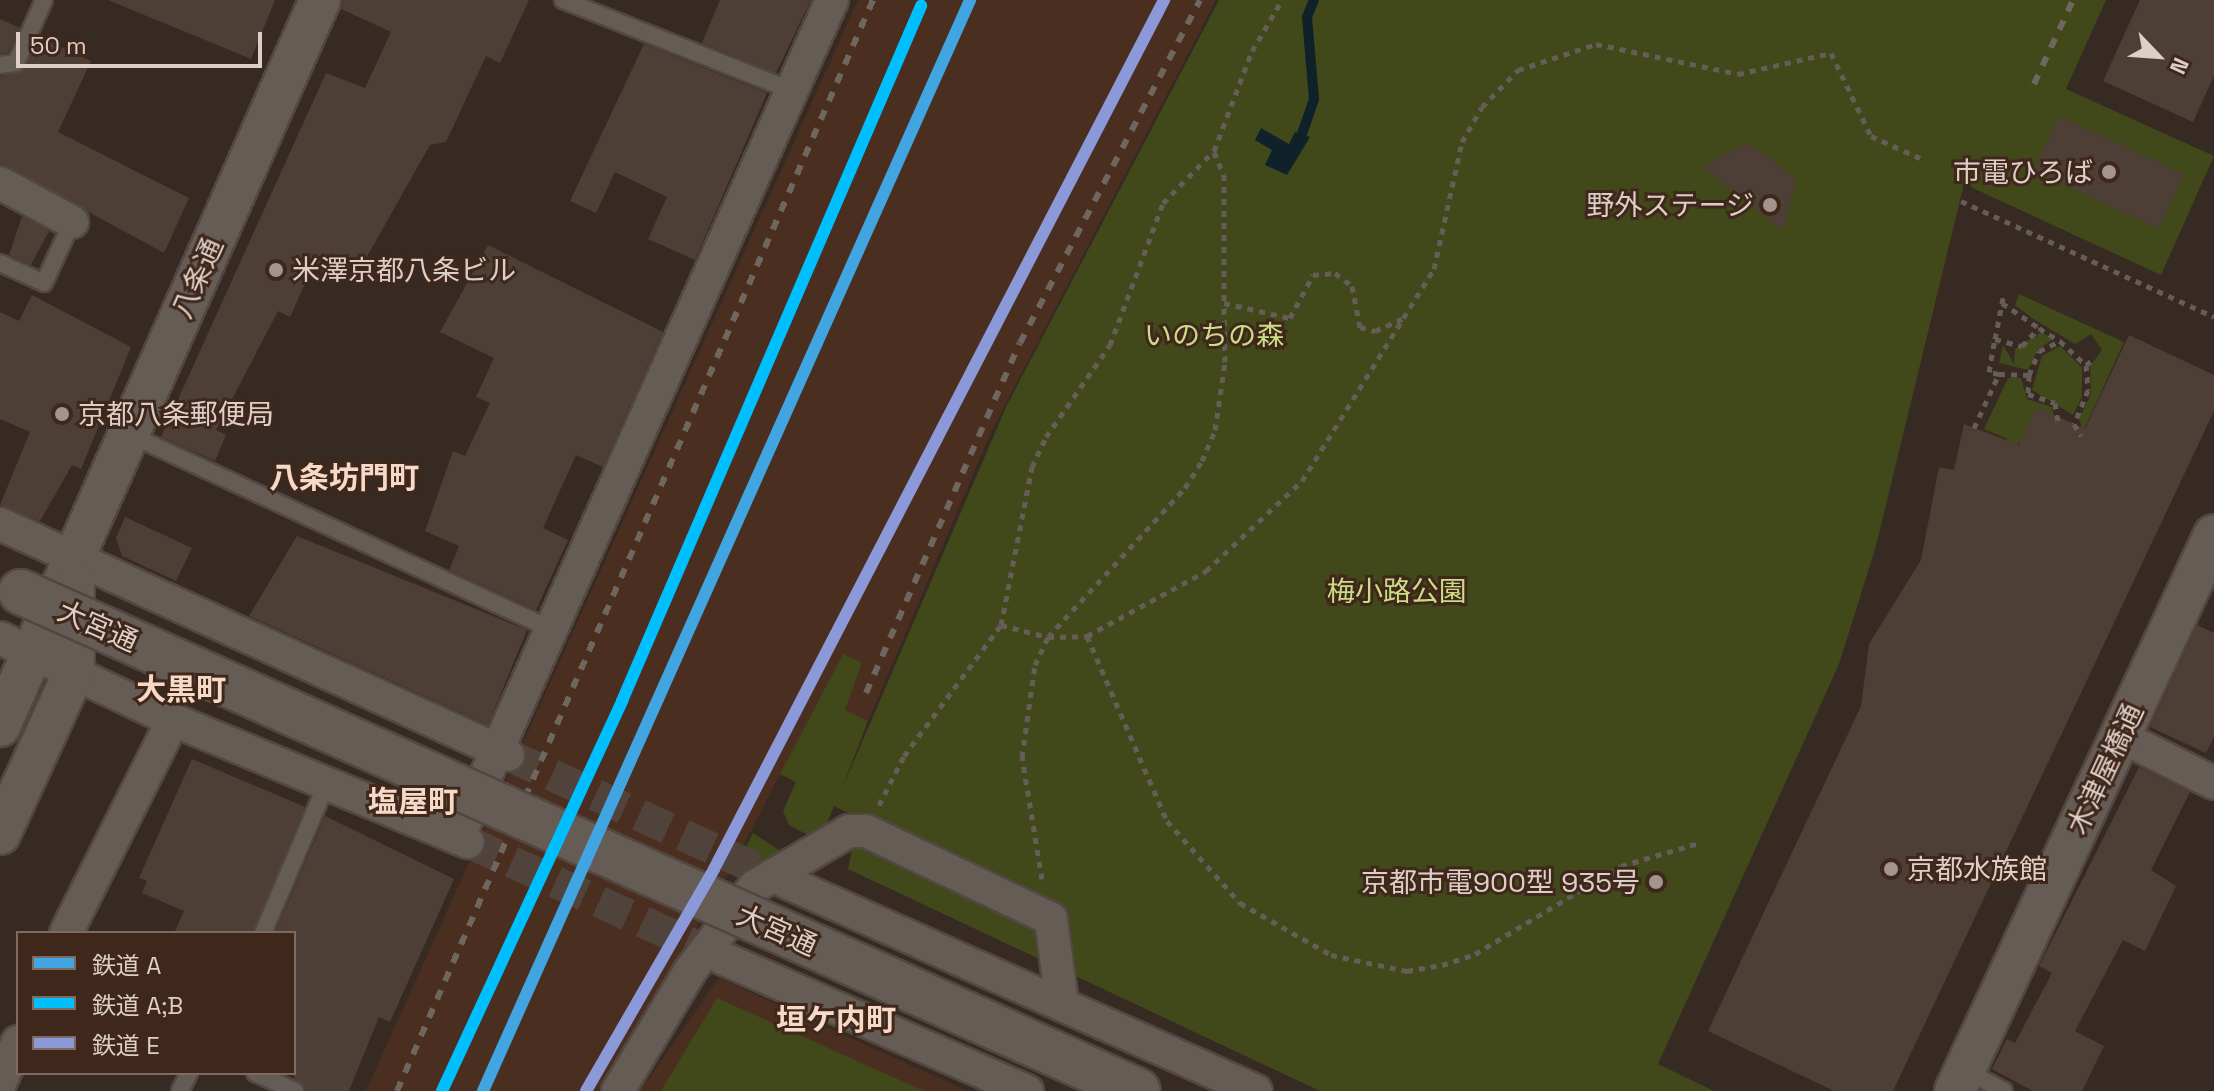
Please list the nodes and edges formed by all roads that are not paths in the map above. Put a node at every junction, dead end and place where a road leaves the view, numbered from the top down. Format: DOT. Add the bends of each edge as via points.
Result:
graph roads {
  1 [pos="44,0"];
  2 [pos="320,0"];
  3 [pos="563,0"];
  4 [pos="832,0"];
  5 [pos="0,65"];
  6 [pos="790,90"];
  7 [pos="0,183"];
  8 [pos="72,222"];
  9 [pos="0,263"];
  10 [pos="128,434"];
  11 [pos="0,524"];
  12 [pos="2214,535"];
  13 [pos="74,556"];
  14 [pos="21,592"];
  15 [pos="551,629"];
  16 [pos="16,646"];
  17 [pos="74,672"];
  18 [pos="173,720"];
  19 [pos="0,726"];
  20 [pos="2120,736"];
  21 [pos="503,752"];
  22 [pos="327,783"];
  23 [pos="2214,783"];
  24 [pos="0,834"];
  25 [pos="786,882"];
  26 [pos="67,931"];
  27 [pos="264,931"];
  28 [pos="722,958"];
  29 [pos="1062,1004"];
  30 [pos="16,1047"];
  31 [pos="259,1075"];
  32 [pos="1960,1080"];
  33 [pos="0,1083"];
  34 [pos="1248,1089"];
  35 [pos="289,1090"];
  36 [pos="618,1091"];
  37 [pos="1027,1091"];
  38 [pos="1138,1091"];
  39 [pos="2004,1091"];
  1 -- 5 [label="lane" via="16,63"];
  2 -- 10 [label="street, 八条通"];
  3 -- 6 [label="lane"];
  4 -- 6 [label="street"];
  6 -- 15 [label="street"];
  7 -- 8 [label="street"];
  8 -- 9 [label="lane" via="44,283"];
  10 -- 13 [label="street, 八条通"];
  10 -- 15 [label="lane"];
  11 -- 13 [label="street"];
  12 -- 20 [label="street, 木津屋橋通"];
  13 -- 16 [label="street, 八条通"];
  13 -- 17 [label="street, 八条通"];
  13 -- 21 [label="street"];
  14 -- 38 [label="main road, 大宮通, bridge"];
  15 -- 21 [label="street"];
  16 -- 17 [label="street"];
  16 -- 19 [label="street, 八条通"];
  17 -- 18 [label="street"];
  17 -- 24 [label="street, 八条通"];
  18 -- 22 [label="street"];
  18 -- 26 [label="street"];
  20 -- 23 [label="street"];
  20 -- 32 [label="street, 木津屋橋通"];
  21 -- 22 [label="street" via="463,840"];
  22 -- 27 [label="lane"];
  25 -- 29 [label="street"];
  28 -- 37 [label="street"];
  29 -- 34 [label="street"];
  29 -- 36 [label="street" via="1051,919 866,831 849,831 755,886 690,971"];
  30 -- 33 [label="street"];
  31 -- 35 [label="lane"];
  32 -- 39 [label="lane"];
}
